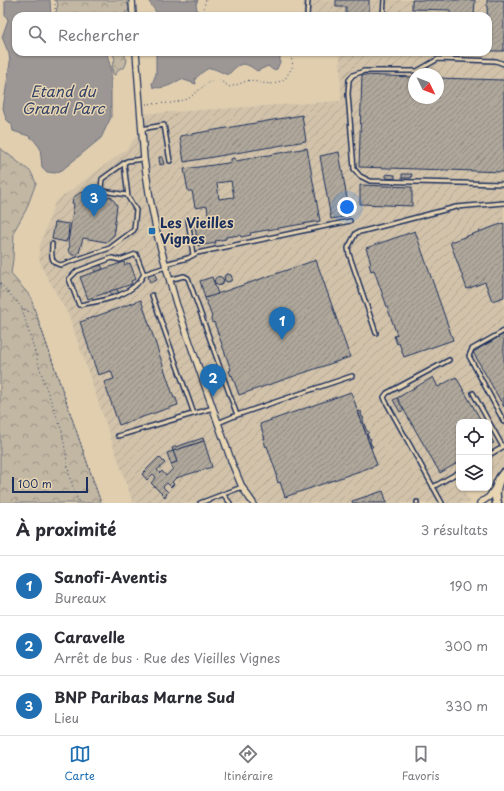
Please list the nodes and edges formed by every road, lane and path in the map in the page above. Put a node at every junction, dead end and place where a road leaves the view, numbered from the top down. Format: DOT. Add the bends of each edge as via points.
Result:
graph roads {
  1 [pos="55,0"];
  2 [pos="132,0"];
  3 [pos="206,0"];
  4 [pos="308,0"];
  5 [pos="384,0"];
  6 [pos="55,12"];
  7 [pos="133,12"];
  8 [pos="204,12"];
  9 [pos="308,12"];
  10 [pos="383,12"];
  11 [pos="136,56"];
  12 [pos="291,56"];
  13 [pos="504,64"];
  14 [pos="139,105"];
  15 [pos="141,129"];
  16 [pos="144,159"];
  17 [pos="170,161"];
  18 [pos="124,163"];
  19 [pos="504,184"];
  20 [pos="127,195"];
  21 [pos="504,203"];
  22 [pos="188,219"];
  23 [pos="350,221"];
  24 [pos="52,244"];
  25 [pos="193,255"];
  26 [pos="165,266"];
  27 [pos="144,274"];
  28 [pos="169,280"];
  29 [pos="0,283"];
  30 [pos="152,295"];
  31 [pos="22,308"];
  32 [pos="504,331"];
  33 [pos="376,333"];
  34 [pos="449,360"];
  35 [pos="352,376"];
  36 [pos="473,394"];
  37 [pos="212,408"];
  38 [pos="194,414"];
  39 [pos="237,415"];
  40 [pos="487,419"];
  41 [pos="504,422"];
  42 [pos="218,423"];
  43 [pos="492,427"];
  44 [pos="118,436"];
  45 [pos="492,453"];
  46 [pos="504,473"];
  47 [pos="456,474"];
  48 [pos="497,486"];
  49 [pos="242,487"];
  50 [pos="433,487"];
  51 [pos="223,494"];
  52 [pos="79,503"];
  53 [pos="101,503"];
  54 [pos="200,503"];
  55 [pos="230,503"];
  56 [pos="253,503"];
  57 [pos="442,503"];
  58 [pos="480,503"];
  59 [pos="497,503"];
  1 -- 6 [label="path"];
  2 -- 7 [label="street"];
  3 -- 8 [label="path"];
  4 -- 9 [label="lane"];
  5 -- 10 [label="lane"];
  11 -- 14 [label="street"];
  12 -- 14 [label="path" via="293,66 285,80 274,84 250,80 230,87 219,80 210,81 188,99 172,103"];
  13 -- 19 [label="lane" via="496,61 438,59 417,71 364,71 353,75 348,87 354,169 360,176 370,181"];
  14 -- 15 [label="street"];
  15 -- 16 [label="street"];
  15 -- 17 [label="lane" via="164,125"];
  16 -- 18 [label="lane"];
  16 -- 26 [label="street"];
  18 -- 20 [label="lane"];
  18 -- 20 [label="lane" via="102,179 101,188 103,191"];
  20 -- 24 [label="lane" via="136,210 134,229 110,248 58,265 52,259"];
  21 -- 33 [label="lane" via="456,207 356,233 348,248 349,254"];
  22 -- 25 [label="lane"];
  23 -- 25 [label="lane"];
  25 -- 26 [label="lane"];
  26 -- 27 [label="lane"];
  26 -- 28 [label="street"];
  27 -- 27 [label="lane" via="136,254 120,260 112,258 77,271 69,279 79,306 128,291 137,285"];
  28 -- 37 [label="street"];
  28 -- 39 [label="lane" via="184,276 189,280"];
  29 -- 31 [label="path"];
  30 -- 38 [label="lane"];
  31 -- 52 [label="path" via="62,431 70,479"];
  31 -- 53 [label="path" via="38,316"];
  32 -- 41 [label="lane" via="472,349 469,356"];
  34 -- 50 [label="lane" via="384,397"];
  35 -- 39 [label="lane"];
  36 -- 40 [label="lane"];
  37 -- 38 [label="lane"];
  37 -- 42 [label="street"];
  38 -- 44 [label="lane"];
  39 -- 42 [label="lane"];
  42 -- 49 [label="street"];
  43 -- 45 [label="lane" via="503,447"];
  46 -- 48 [label="street"];
  47 -- 50 [label="lane"];
  48 -- 58 [label="street" via="489,497"];
  48 -- 59 [label="street"];
  49 -- 51 [label="lane"];
  49 -- 56 [label="street"];
  50 -- 57 [label="lane"];
  51 -- 54 [label="lane"];
  51 -- 55 [label="lane"];
}
